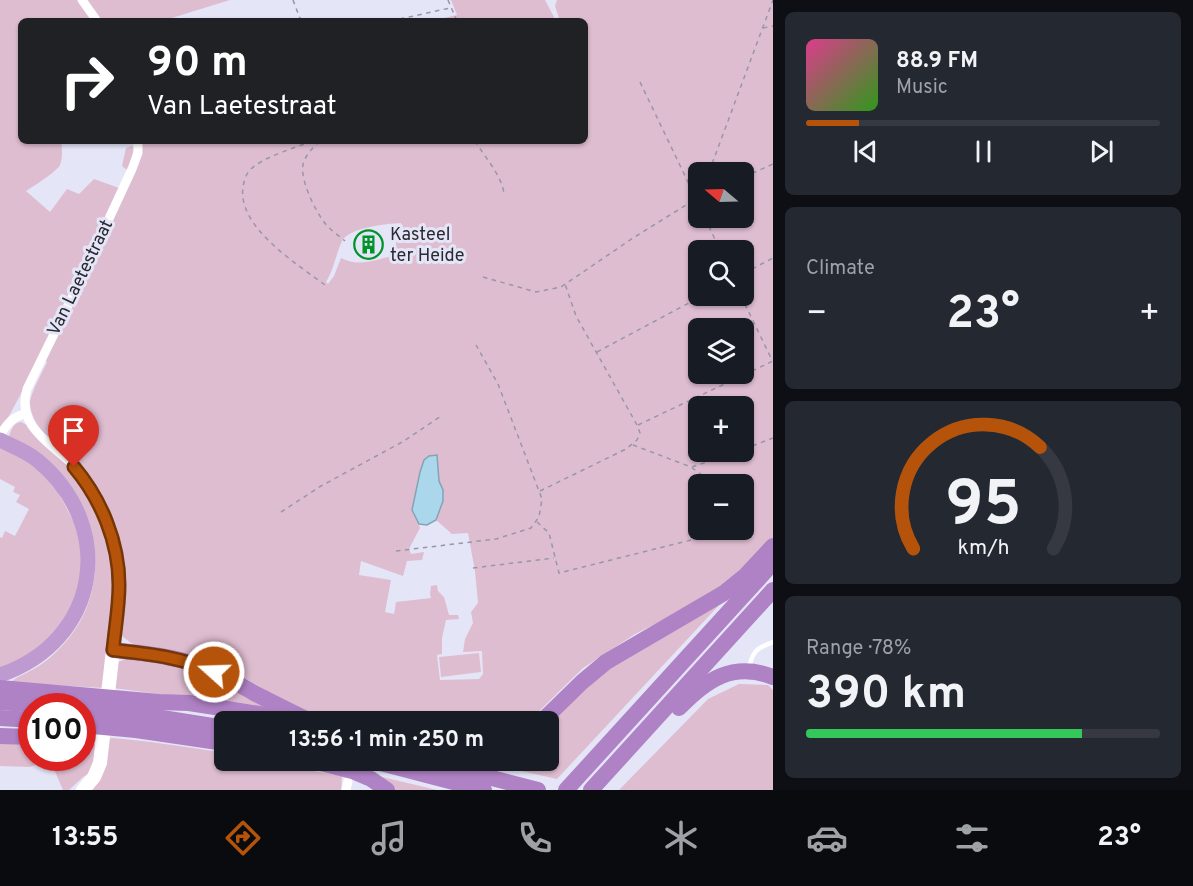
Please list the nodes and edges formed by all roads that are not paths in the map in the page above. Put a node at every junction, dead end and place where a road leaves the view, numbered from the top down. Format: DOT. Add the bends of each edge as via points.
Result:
graph roads {
  1 [pos="82,0"];
  2 [pos="95,18"];
  3 [pos="138,144"];
  4 [pos="26,414"];
  5 [pos="0,435"];
  6 [pos="0,440"];
  7 [pos="773,546"];
  8 [pos="773,563"];
  9 [pos="773,590"];
  10 [pos="773,642"];
  11 [pos="113,650"];
  12 [pos="749,671"];
  13 [pos="0,675"];
  14 [pos="773,677"];
  15 [pos="0,688"];
  16 [pos="18,695"];
  17 [pos="0,702"];
  18 [pos="18,703"];
  19 [pos="160,710"];
  20 [pos="240,711"];
  21 [pos="289,711"];
  22 [pos="552,711"];
  23 [pos="214,714"];
  24 [pos="0,718"];
  25 [pos="18,719"];
  26 [pos="96,719"];
  27 [pos="96,719"];
  28 [pos="127,720"];
  29 [pos="214,725"];
  30 [pos="0,736"];
  31 [pos="18,737"];
  32 [pos="214,740"];
  33 [pos="352,771"];
  34 [pos="411,771"];
  35 [pos="465,771"];
  36 [pos="535,789"];
  37 [pos="83,790"];
  38 [pos="387,790"];
  39 [pos="484,790"];
  40 [pos="566,790"];
  41 [pos="591,790"];
  42 [pos="603,790"];
  1 -- 2 [label="street"];
  3 -- 4 [label="street, Van Laetestraat" via="128,178 27,389"];
  4 -- 5 [label="street" via="13,418"];
  4 -- 11 [label="street" via="35,430 83,478 103,512 118,572"];
  6 -- 13 [label="highway" via="34,458 61,485 81,520 88,554 85,588 61,635 26,664"];
  7 -- 22 [label="highway" via="724,592 598,668"];
  8 -- 40 [label="highway"];
  9 -- 41 [label="highway"];
  10 -- 12 [label="lane" via="754,652"];
  11 -- 21 [label="highway" via="202,666"];
  11 -- 37 [label="main road" via="100,763"];
  12 -- 14 [label="highway"];
  12 -- 42 [label="highway" via="718,677 703,686"];
  15 -- 16 [label="highway"];
  17 -- 18 [label="highway"];
  19 -- 20 [label="highway" via="189,703"];
  19 -- 23 [label="highway" via="175,707"];
  19 -- 28 [label="highway"];
  19 -- 29 [label="highway"];
  24 -- 25 [label="highway"];
  26 -- 28 [label="highway"];
  27 -- 28 [label="highway"];
  28 -- 32 [label="highway"];
  30 -- 31 [label="highway"];
  33 -- 38 [label="highway"];
  34 -- 39 [label="highway"];
  35 -- 36 [label="highway"];
}
